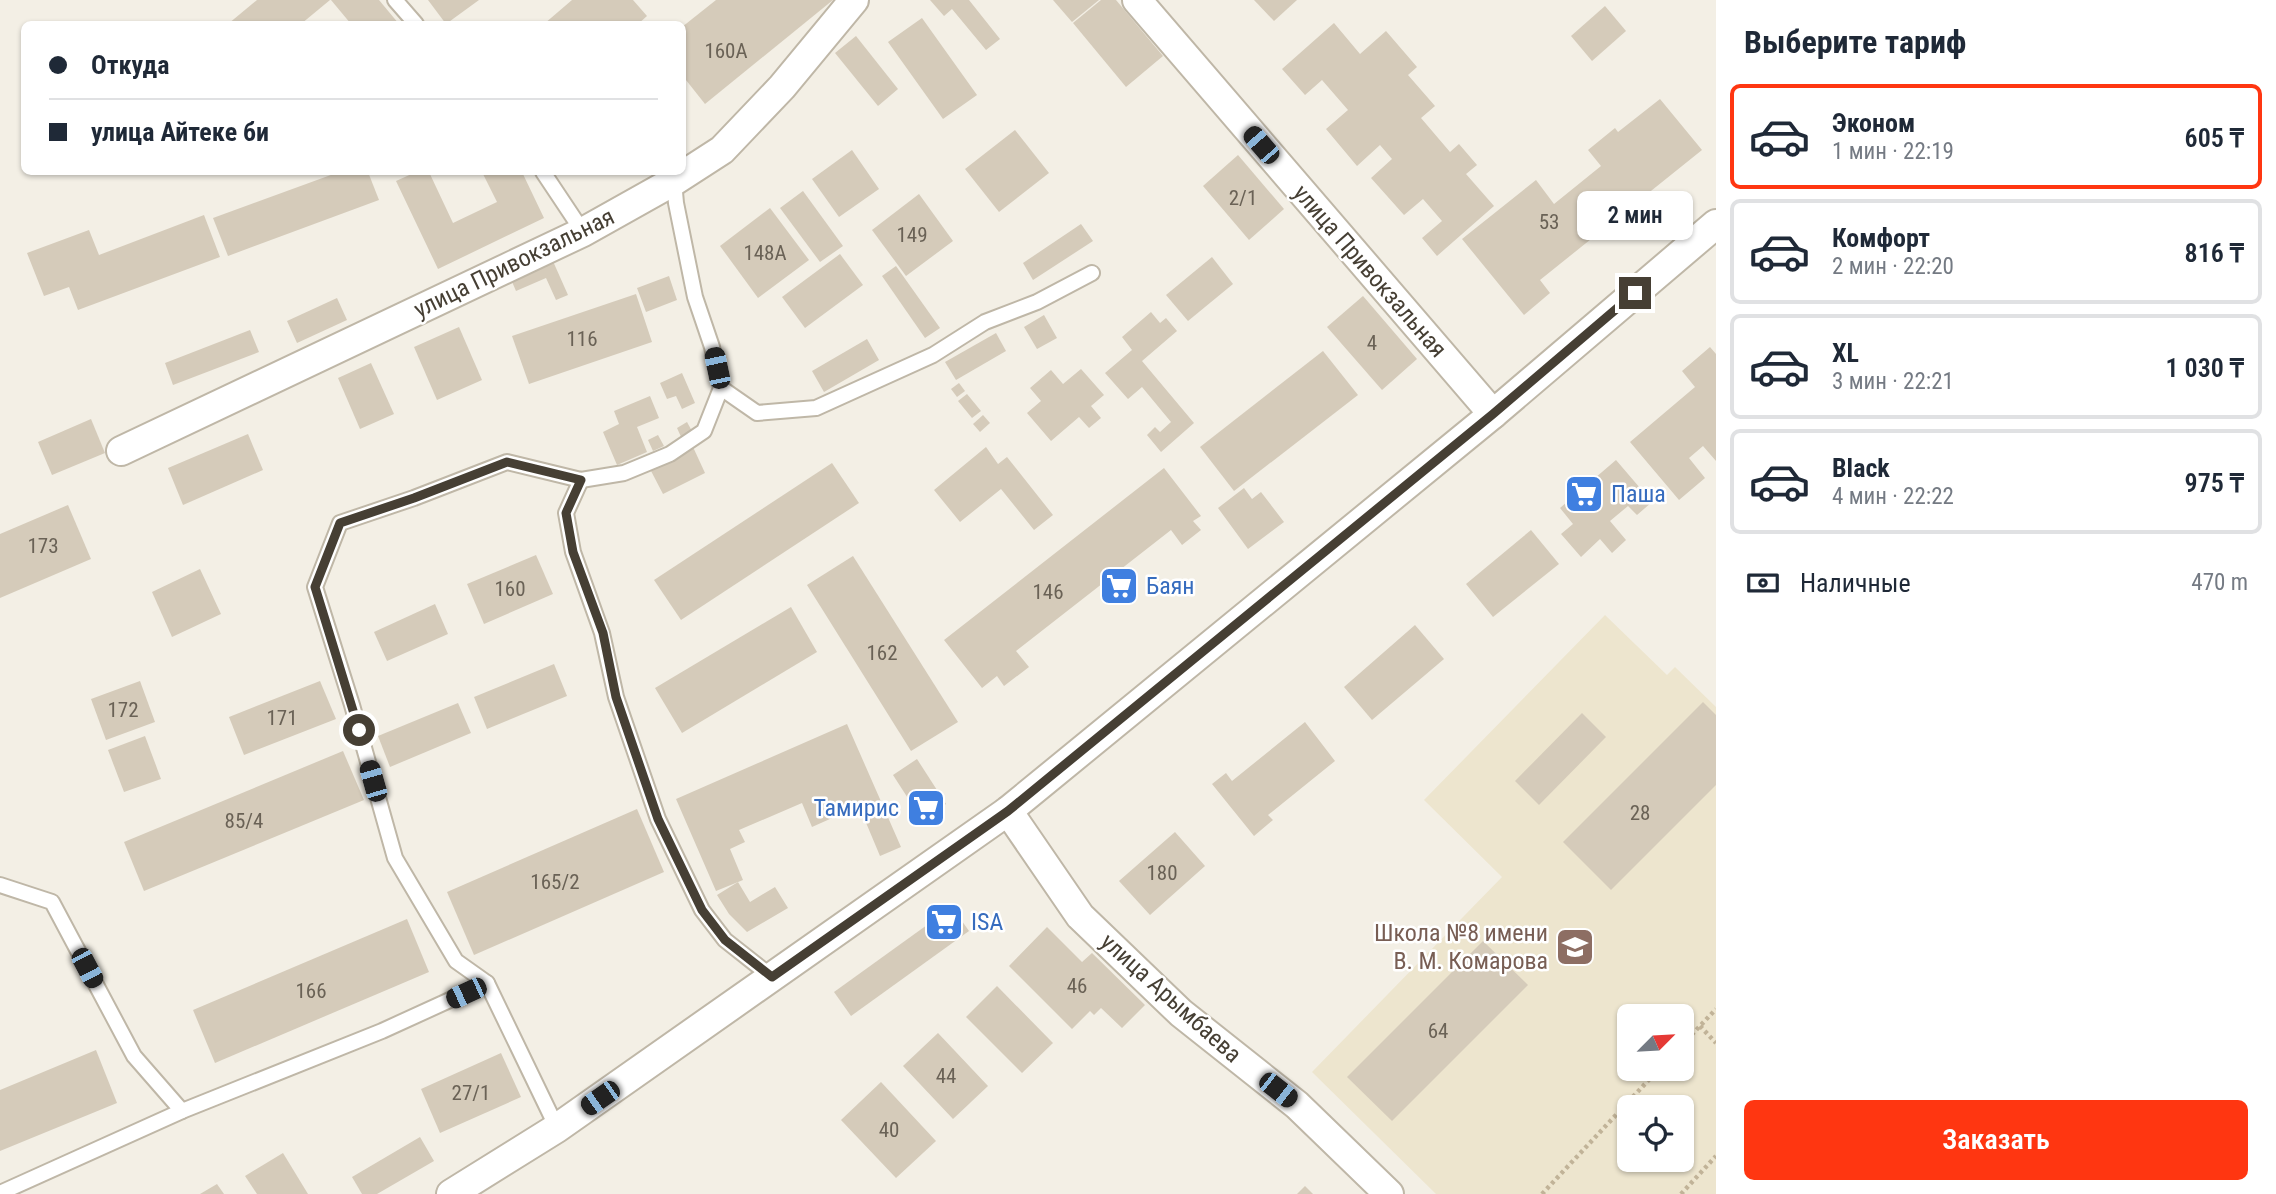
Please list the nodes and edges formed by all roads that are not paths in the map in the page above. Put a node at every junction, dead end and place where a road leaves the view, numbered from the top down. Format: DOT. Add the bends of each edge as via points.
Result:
graph roads {
  1 [pos="395,0"];
  2 [pos="854,0"];
  3 [pos="1137,0"];
  4 [pos="413,21"];
  5 [pos="686,173"];
  6 [pos="545,175"];
  7 [pos="683,175"];
  8 [pos="674,181"];
  9 [pos="1716,224"];
  10 [pos="583,232"];
  11 [pos="1092,273"];
  12 [pos="721,388"];
  13 [pos="1493,414"];
  14 [pos="121,451"];
  15 [pos="581,480"];
  16 [pos="1008,811"];
  17 [pos="0,885"];
  18 [pos="772,977"];
  19 [pos="487,983"];
  20 [pos="182,1111"];
  21 [pos="557,1128"];
  22 [pos="0,1193"];
  23 [pos="451,1194"];
  24 [pos="1389,1194"];
  1 -- 4 [label="lane"];
  2 -- 5 [label="street, улица Привокзальная" via="722,150"];
  3 -- 13 [label="street, улица Привокзальная"];
  6 -- 10 [label="lane"];
  7 -- 8 [label="street, улица Привокзальная"];
  8 -- 10 [label="street, улица Привокзальная"];
  8 -- 12 [label="lane" via="695,297"];
  9 -- 13 [label="street"];
  10 -- 14 [label="street, улица Привокзальная"];
  11 -- 12 [label="lane" via="985,322 933,355 816,408 757,412"];
  12 -- 15 [label="lane" via="704,431 670,454 624,473"];
  13 -- 16 [label="street"];
  15 -- 18 [label="lane" via="566,513 573,552 603,633 616,697 658,819 702,910 725,940"];
  15 -- 19 [label="lane" via="507,462 340,523 315,587 395,858 456,961"];
  16 -- 18 [label="street"];
  16 -- 24 [label="street, улица Арымбаева" via="1080,916 1181,1013 1297,1105"];
  17 -- 20 [label="lane" via="52,902 134,1056"];
  18 -- 21 [label="street"];
  19 -- 20 [label="lane" via="382,1031"];
  19 -- 21 [label="lane"];
  20 -- 22 [label="lane"];
  21 -- 23 [label="street"];
}
